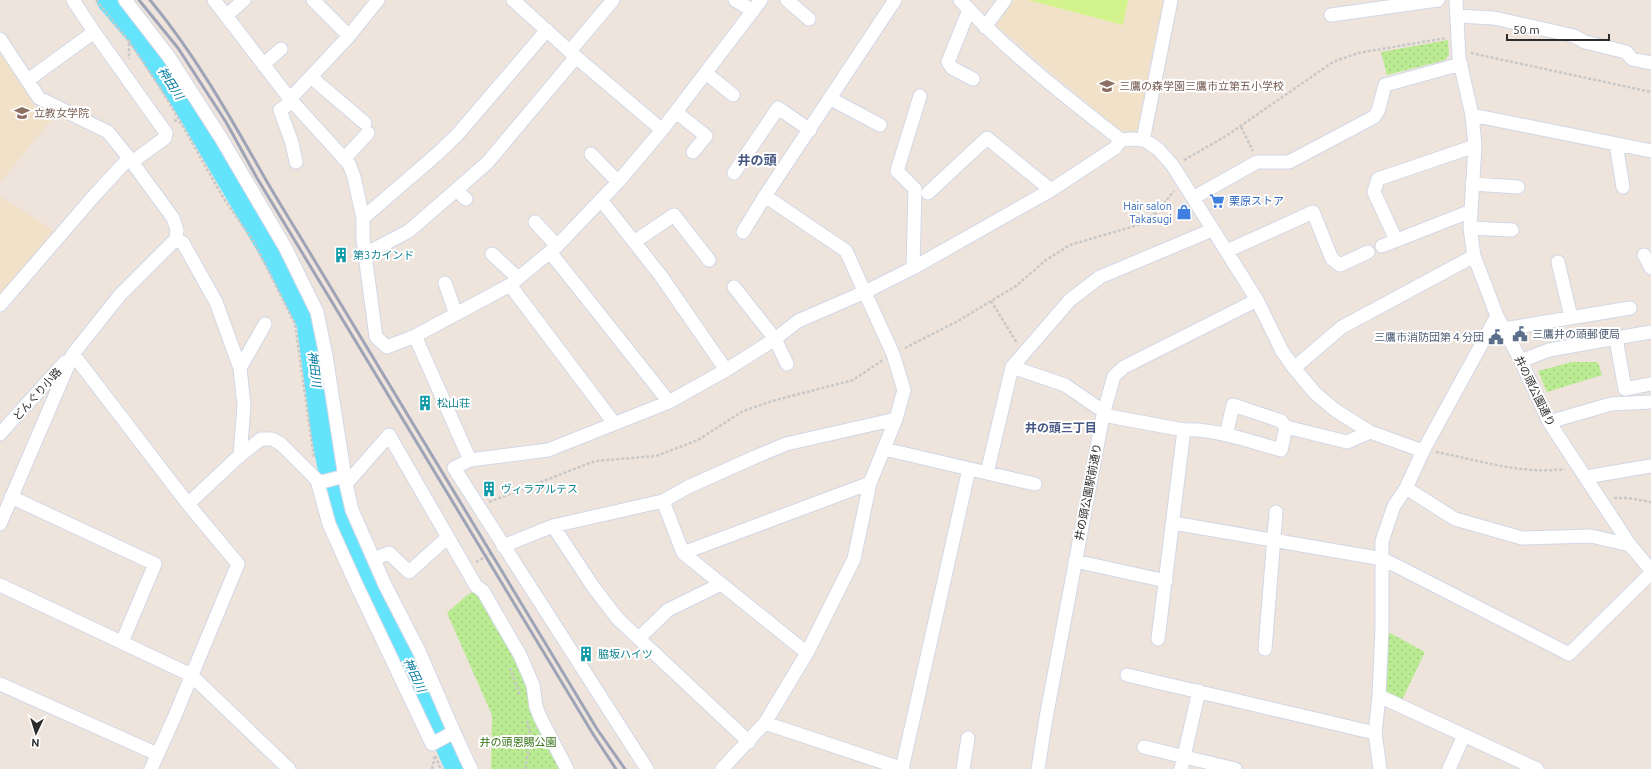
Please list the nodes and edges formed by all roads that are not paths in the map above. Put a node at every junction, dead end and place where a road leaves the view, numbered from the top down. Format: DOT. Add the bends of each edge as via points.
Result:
graph roads {
  1 [pos="73,0"];
  2 [pos="125,0"];
  3 [pos="214,0"];
  4 [pos="244,0"];
  5 [pos="313,0"];
  6 [pos="378,0"];
  7 [pos="513,0"];
  8 [pos="735,0"];
  9 [pos="761,0"];
  10 [pos="787,0"];
  11 [pos="895,0"];
  12 [pos="960,0"];
  13 [pos="1005,0"];
  14 [pos="1171,0"];
  15 [pos="1438,0"];
  16 [pos="1456,0"];
  17 [pos="611,1"];
  18 [pos="1372,5"];
  19 [pos="969,10"];
  20 [pos="753,11"];
  21 [pos="1332,15"];
  22 [pos="226,16"];
  23 [pos="1457,16"];
  24 [pos="809,19"];
  25 [pos="985,27"];
  26 [pos="547,30"];
  27 [pos="94,32"];
  28 [pos="349,36"];
  29 [pos="0,39"];
  30 [pos="280,49"];
  31 [pos="573,54"];
  32 [pos="1651,63"];
  33 [pos="1461,64"];
  34 [pos="263,65"];
  35 [pos="706,74"];
  36 [pos="312,78"];
  37 [pos="973,79"];
  38 [pos="28,80"];
  39 [pos="732,95"];
  40 [pos="920,96"];
  41 [pos="831,99"];
  42 [pos="291,101"];
  43 [pos="676,112"];
  44 [pos="1472,115"];
  45 [pos="880,124"];
  46 [pos="662,130"];
  47 [pos="810,130"];
  48 [pos="1121,140"];
  49 [pos="1142,140"];
  50 [pos="1616,144"];
  51 [pos="1475,146"];
  52 [pos="1651,151"];
  53 [pos="693,152"];
  54 [pos="591,154"];
  55 [pos="344,159"];
  56 [pos="130,160"];
  57 [pos="296,162"];
  58 [pos="734,173"];
  59 [pos="618,182"];
  60 [pos="1472,184"];
  61 [pos="1518,187"];
  62 [pos="1623,187"];
  63 [pos="1051,190"];
  64 [pos="928,193"];
  65 [pos="766,196"];
  66 [pos="1194,198"];
  67 [pos="601,200"];
  68 [pos="1471,211"];
  69 [pos="363,218"];
  70 [pos="535,222"];
  71 [pos="1470,228"];
  72 [pos="1212,230"];
  73 [pos="1512,230"];
  74 [pos="743,232"];
  75 [pos="176,239"];
  76 [pos="1396,240"];
  77 [pos="634,242"];
  78 [pos="1382,246"];
  79 [pos="554,249"];
  80 [pos="1227,251"];
  81 [pos="1368,252"];
  82 [pos="365,254"];
  83 [pos="492,254"];
  84 [pos="1644,255"];
  85 [pos="1474,256"];
  86 [pos="709,260"];
  87 [pos="1558,262"];
  88 [pos="913,268"];
  89 [pos="1651,268"];
  90 [pos="514,282"];
  91 [pos="445,283"];
  92 [pos="734,288"];
  93 [pos="865,292"];
  94 [pos="1257,300"];
  95 [pos="0,305"];
  96 [pos="1630,308"];
  97 [pos="456,314"];
  98 [pos="1497,316"];
  99 [pos="1571,317"];
  100 [pos="265,324"];
  101 [pos="1504,328"];
  102 [pos="1651,332"];
  103 [pos="415,336"];
  104 [pos="775,339"];
  105 [pos="1616,339"];
  106 [pos="73,354"];
  107 [pos="1521,361"];
  108 [pos="787,364"];
  109 [pos="1012,367"];
  110 [pos="240,368"];
  111 [pos="1294,368"];
  112 [pos="726,370"];
  113 [pos="1651,384"];
  114 [pos="669,402"];
  115 [pos="1651,402"];
  116 [pos="1104,412"];
  117 [pos="896,419"];
  118 [pos="1549,422"];
  119 [pos="614,423"];
  120 [pos="1286,427"];
  121 [pos="1184,430"];
  122 [pos="1370,432"];
  123 [pos="0,434"];
  124 [pos="1226,435"];
  125 [pos="884,449"];
  126 [pos="1424,451"];
  127 [pos="240,456"];
  128 [pos="470,460"];
  129 [pos="1651,466"];
  130 [pos="969,468"];
  131 [pos="987,472"];
  132 [pos="1586,477"];
  133 [pos="345,480"];
  134 [pos="319,481"];
  135 [pos="870,483"];
  136 [pos="1035,484"];
  137 [pos="1406,488"];
  138 [pos="11,497"];
  139 [pos="664,501"];
  140 [pos="188,504"];
  141 [pos="1276,512"];
  142 [pos="0,524"];
  143 [pos="1173,524"];
  144 [pos="553,526"];
  145 [pos="448,537"];
  146 [pos="1274,541"];
  147 [pos="1630,545"];
  148 [pos="503,546"];
  149 [pos="683,553"];
  150 [pos="374,559"];
  151 [pos="1383,559"];
  152 [pos="1074,561"];
  153 [pos="1651,572"];
  154 [pos="1166,581"];
  155 [pos="720,584"];
  156 [pos="0,585"];
  157 [pos="639,638"];
  158 [pos="1158,639"];
  159 [pos="122,642"];
  160 [pos="1265,649"];
  161 [pos="807,653"];
  162 [pos="191,675"];
  163 [pos="1127,675"];
  164 [pos="0,684"];
  165 [pos="1199,691"];
  166 [pos="1379,696"];
  167 [pos="765,723"];
  168 [pos="1375,733"];
  169 [pos="448,735"];
  170 [pos="1464,735"];
  171 [pos="968,738"];
  172 [pos="748,742"];
  173 [pos="1144,747"];
  174 [pos="157,754"];
  175 [pos="1182,763"];
  176 [pos="725,768"];
  177 [pos="150,769"];
  178 [pos="288,769"];
  179 [pos="470,769"];
  180 [pos="568,769"];
  181 [pos="646,769"];
  182 [pos="903,769"];
  183 [pos="963,769"];
  184 [pos="1038,769"];
  185 [pos="1235,769"];
  186 [pos="1380,769"];
  187 [pos="1449,769"];
  188 [pos="1537,769"];
  1 -- 27 [label="street"];
  2 -- 133 [label="street" via="169,57 221,138 285,247 316,312 326,356"];
  3 -- 22 [label="street"];
  4 -- 22 [label="street"];
  5 -- 28 [label="street"];
  6 -- 28 [label="street"];
  7 -- 26 [label="street"];
  8 -- 20 [label="street"];
  9 -- 20 [label="street"];
  10 -- 24 [label="street"];
  11 -- 41 [label="street"];
  12 -- 19 [label="street"];
  13 -- 25 [label="street"];
  14 -- 49 [label="street"];
  15 -- 18 [label="street"];
  16 -- 23 [label="street, 井の頭公園通り"];
  17 -- 31 [label="street"];
  18 -- 21 [label="street"];
  19 -- 25 [label="street"];
  19 -- 37 [label="street" via="948,62 952,68"];
  20 -- 35 [label="street"];
  22 -- 34 [label="street"];
  23 -- 32 [label="street" via="1494,18 1574,36 1585,42 1626,52 1632,59"];
  23 -- 33 [label="street, 井の頭公園通り"];
  25 -- 48 [label="street"];
  26 -- 31 [label="street"];
  26 -- 69 [label="street" via="457,135"];
  27 -- 38 [label="street"];
  27 -- 56 [label="street" via="166,133 165,138"];
  28 -- 36 [label="street"];
  29 -- 38 [label="street"];
  30 -- 34 [label="street"];
  31 -- 46 [label="street"];
  31 -- 82 [label="street" via="461,195 409,231"];
  33 -- 44 [label="street, 井の頭公園通り"];
  33 -- 66 [label="street" via="1385,85 1374,117 1289,162 1257,162"];
  34 -- 42 [label="street"];
  35 -- 39 [label="street"];
  35 -- 43 [label="street"];
  36 -- 42 [label="street"];
  36 -- 55 [label="street" via="366,128"];
  38 -- 56 [label="street" via="39,98 108,132"];
  40 -- 88 [label="street" via="897,171 915,189"];
  41 -- 45 [label="street"];
  41 -- 47 [label="street"];
  42 -- 55 [label="street"];
  42 -- 57 [label="street" via="280,110"];
  43 -- 46 [label="street"];
  43 -- 53 [label="street" via="706,136"];
  44 -- 50 [label="street"];
  44 -- 51 [label="street, 井の頭公園通り"];
  46 -- 59 [label="street"];
  47 -- 58 [label="street" via="778,108"];
  47 -- 65 [label="street"];
  48 -- 49 [label="street"];
  48 -- 63 [label="street" via="1115,148"];
  49 -- 66 [label="street" via="1158,149 1173,166"];
  50 -- 52 [label="street"];
  50 -- 62 [label="street"];
  51 -- 60 [label="street, 井の頭公園通り"];
  51 -- 76 [label="street" via="1378,179 1374,192"];
  54 -- 59 [label="street"];
  55 -- 69 [label="street" via="354,177"];
  56 -- 75 [label="street" via="173,218 177,230"];
  56 -- 95 [label="street" via="93,197"];
  59 -- 67 [label="street"];
  60 -- 61 [label="street"];
  60 -- 68 [label="street, 井の頭公園通り"];
  63 -- 64 [label="street" via="987,138"];
  63 -- 88 [label="street"];
  65 -- 74 [label="street"];
  65 -- 93 [label="street" via="846,251"];
  66 -- 72 [label="street"];
  67 -- 77 [label="street"];
  67 -- 79 [label="street"];
  68 -- 71 [label="street, 井の頭公園通り"];
  68 -- 76 [label="street"];
  69 -- 82 [label="street"];
  70 -- 79 [label="street"];
  71 -- 73 [label="street"];
  71 -- 85 [label="street, 井の頭公園通り"];
  72 -- 80 [label="street"];
  72 -- 109 [label="street" via="1100,277 1070,300"];
  75 -- 106 [label="street" via="120,295"];
  75 -- 110 [label="street" via="183,242 216,302"];
  76 -- 78 [label="street"];
  77 -- 86 [label="street" via="674,215"];
  77 -- 112 [label="street" via="661,276"];
  79 -- 90 [label="street"];
  79 -- 114 [label="street"];
  80 -- 81 [label="street" via="1313,212 1332,259 1340,265"];
  80 -- 94 [label="street"];
  82 -- 103 [label="street" via="376,337 387,347"];
  83 -- 90 [label="street"];
  84 -- 89 [label="street"];
  85 -- 98 [label="street, 井の頭公園通り"];
  85 -- 111 [label="street" via="1342,327"];
  87 -- 99 [label="street"];
  88 -- 93 [label="street"];
  90 -- 97 [label="street"];
  90 -- 119 [label="street"];
  91 -- 97 [label="street"];
  92 -- 104 [label="street"];
  93 -- 104 [label="street" via="798,321"];
  93 -- 117 [label="street" via="893,354 904,390"];
  94 -- 111 [label="street" via="1275,339"];
  94 -- 116 [label="street, 井の頭公園駅前通り" via="1124,367 1114,376"];
  96 -- 99 [label="street"];
  97 -- 103 [label="street"];
  98 -- 101 [label="street, 井の頭公園通り"];
  98 -- 126 [label="street"];
  99 -- 101 [label="street"];
  100 -- 110 [label="street"];
  101 -- 107 [label="street, 井の頭公園通り"];
  102 -- 105 [label="street"];
  103 -- 128 [label="street"];
  104 -- 108 [label="street"];
  104 -- 112 [label="street"];
  105 -- 107 [label="street" via="1549,350"];
  105 -- 113 [label="street" via="1625,389"];
  106 -- 123 [label="street, どんぐり小路"];
  106 -- 138 [label="street"];
  106 -- 140 [label="street"];
  107 -- 118 [label="street, 井の頭公園通り"];
  109 -- 116 [label="street" via="1065,385"];
  109 -- 131 [label="street"];
  110 -- 127 [label="street" via="244,406"];
  111 -- 122 [label="street" via="1330,406"];
  112 -- 114 [label="street"];
  114 -- 119 [label="street"];
  115 -- 118 [label="street" via="1611,404"];
  116 -- 121 [label="street"];
  116 -- 152 [label="street, 井の頭公園駅前通り"];
  117 -- 125 [label="street"];
  117 -- 139 [label="street" via="786,444 688,487"];
  118 -- 132 [label="street, 井の頭公園通り"];
  119 -- 128 [label="street" via="548,450"];
  120 -- 122 [label="street" via="1347,442"];
  120 -- 124 [label="street" via="1281,450"];
  120 -- 124 [label="street" via="1281,421 1233,405"];
  121 -- 124 [label="street" via="1193,429"];
  121 -- 143 [label="street"];
  122 -- 126 [label="street"];
  125 -- 130 [label="street"];
  125 -- 135 [label="street"];
  126 -- 137 [label="street"];
  127 -- 134 [label="street" via="260,439 272,439 281,444"];
  127 -- 140 [label="street"];
  128 -- 148 [label="street" via="454,468"];
  129 -- 132 [label="street"];
  130 -- 131 [label="street"];
  130 -- 182 [label="street"];
  131 -- 136 [label="street"];
  132 -- 147 [label="street, 井の頭公園通り"];
  133 -- 134 [label="street"];
  133 -- 145 [label="street" via="389,435"];
  133 -- 150 [label="street" via="352,510"];
  134 -- 169 [label="street" via="329,524 432,744"];
  135 -- 149 [label="street"];
  135 -- 161 [label="street" via="854,559"];
  137 -- 147 [label="street" via="1455,519 1522,538 1591,536"];
  137 -- 151 [label="street" via="1394,506 1382,541"];
  138 -- 142 [label="street"];
  138 -- 159 [label="street" via="155,564"];
  139 -- 144 [label="street"];
  139 -- 149 [label="street"];
  140 -- 162 [label="street" via="238,564"];
  141 -- 146 [label="street"];
  143 -- 146 [label="street"];
  143 -- 154 [label="street"];
  144 -- 148 [label="street"];
  144 -- 157 [label="street" via="594,588 618,619"];
  145 -- 150 [label="street" via="409,572 389,553"];
  145 -- 180 [label="street" via="520,655 533,685 536,707 541,719"];
  146 -- 151 [label="street"];
  146 -- 160 [label="street"];
  147 -- 153 [label="street, 井の頭公園通り"];
  148 -- 181 [label="street"];
  149 -- 155 [label="street"];
  150 -- 169 [label="street" via="419,651"];
  151 -- 153 [label="street" via="1569,654"];
  151 -- 166 [label="street"];
  152 -- 154 [label="street"];
  152 -- 184 [label="street, 井の頭公園駅前通り"];
  154 -- 158 [label="street"];
  155 -- 157 [label="street" via="668,610"];
  155 -- 161 [label="street"];
  156 -- 159 [label="street"];
  157 -- 172 [label="street"];
  159 -- 162 [label="street"];
  161 -- 167 [label="street"];
  162 -- 174 [label="street"];
  162 -- 178 [label="street"];
  163 -- 165 [label="street"];
  164 -- 174 [label="street"];
  165 -- 168 [label="street"];
  165 -- 175 [label="street"];
  166 -- 168 [label="street"];
  166 -- 170 [label="street"];
  167 -- 172 [label="street"];
  167 -- 182 [label="street"];
  168 -- 186 [label="street"];
  169 -- 179 [label="street"];
  170 -- 187 [label="street"];
  170 -- 188 [label="street"];
  171 -- 183 [label="street"];
  172 -- 176 [label="street"];
  173 -- 175 [label="street"];
  174 -- 177 [label="street"];
  175 -- 185 [label="street"];
}
